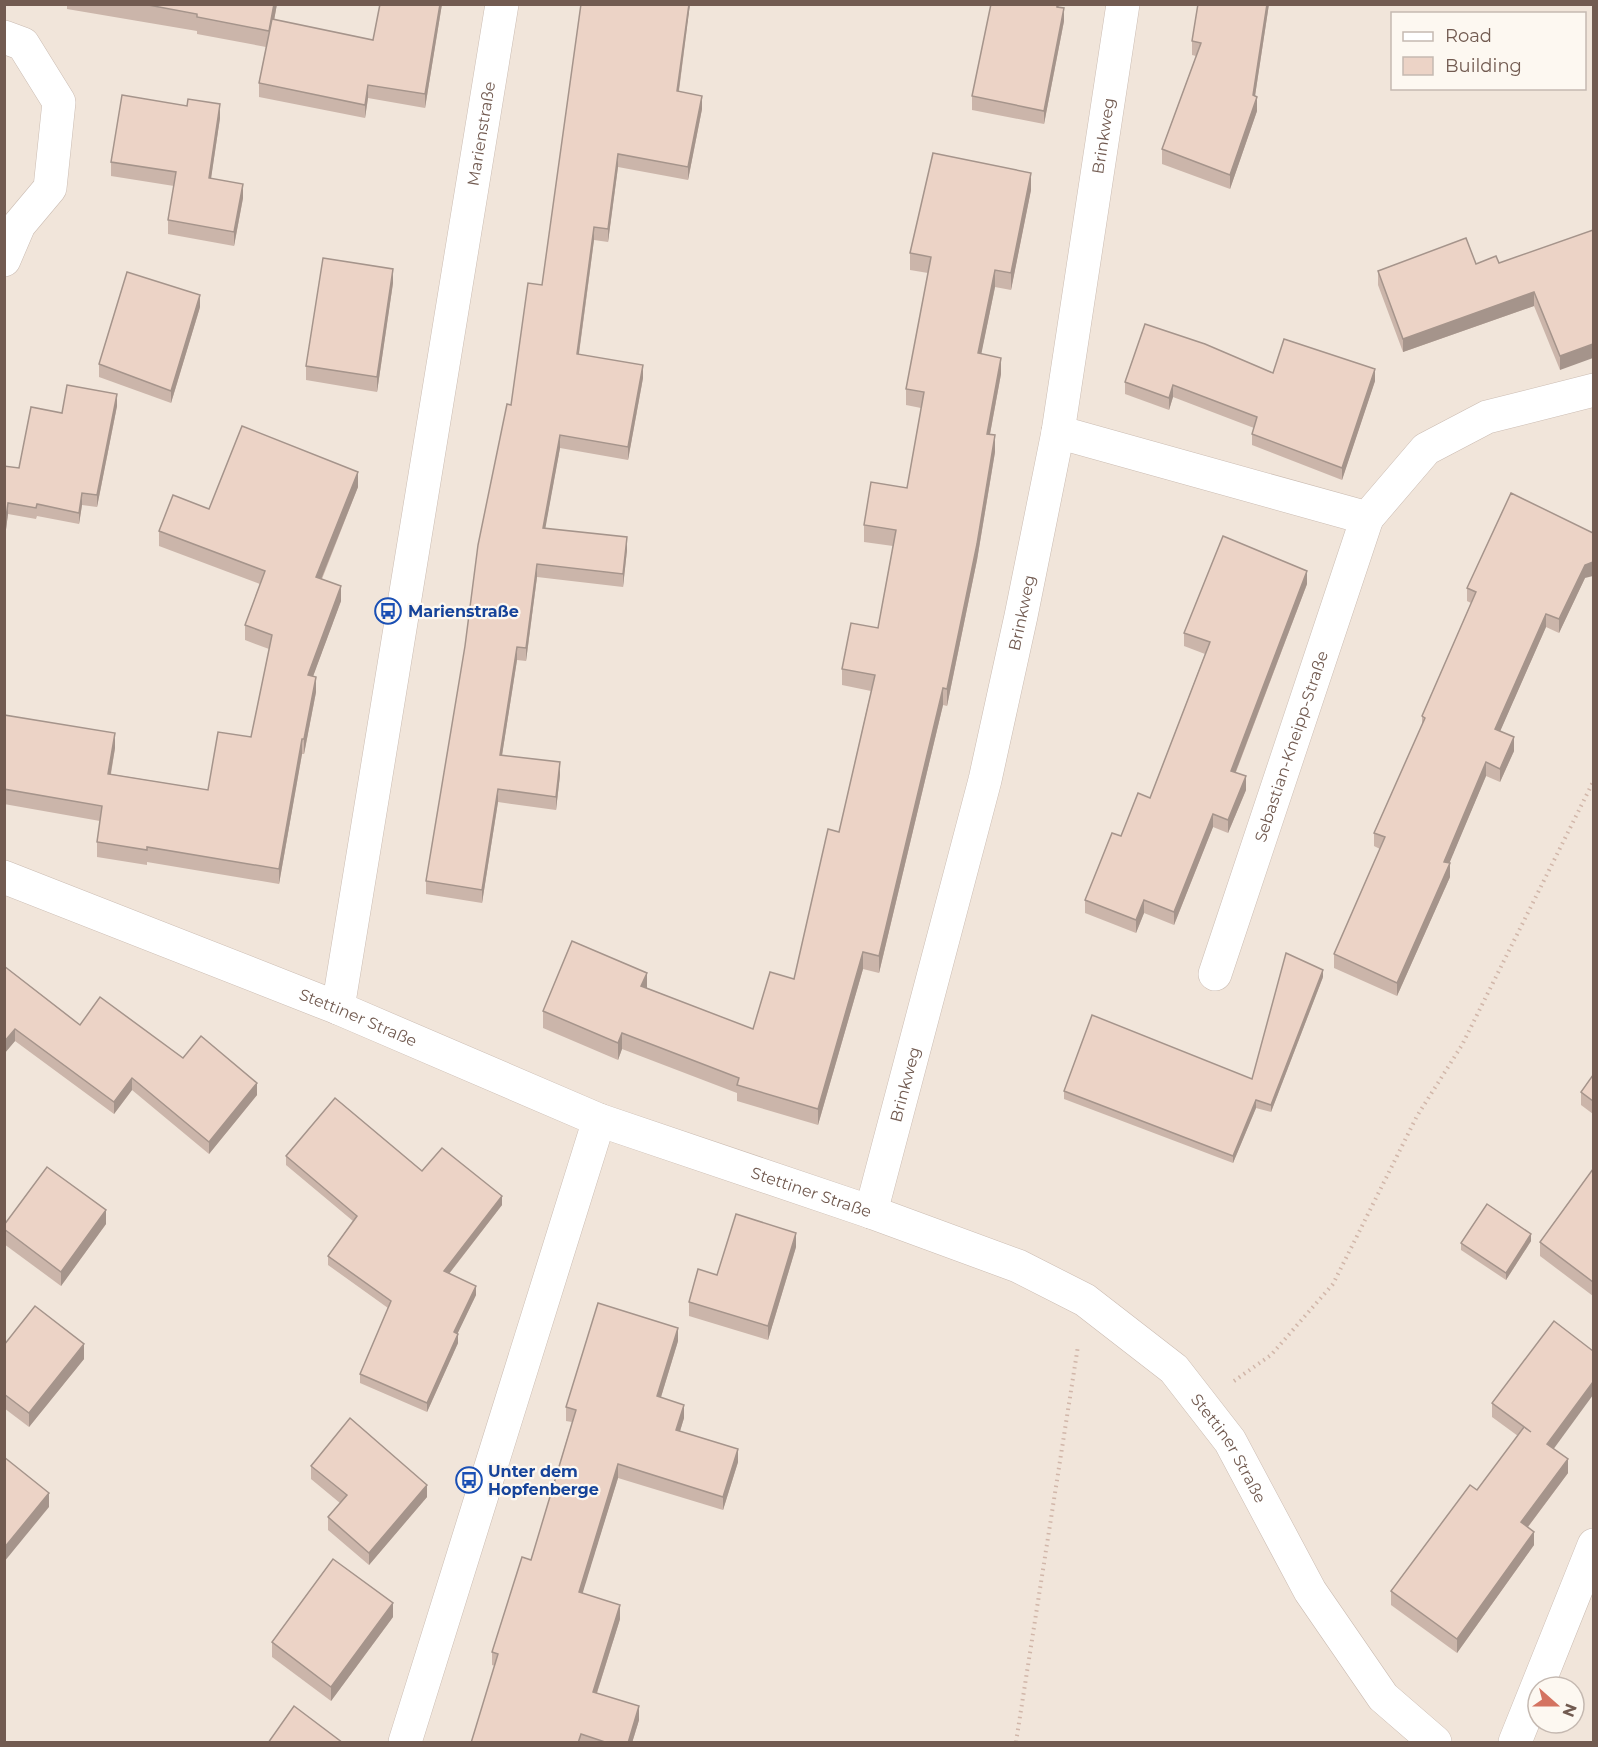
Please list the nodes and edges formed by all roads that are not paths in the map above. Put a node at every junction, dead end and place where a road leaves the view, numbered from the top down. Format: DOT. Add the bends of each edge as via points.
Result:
graph roads {
  1 [pos="502,4"];
  2 [pos="1123,4"];
  3 [pos="4,37"];
  4 [pos="4,260"];
  5 [pos="1593,390"];
  6 [pos="1058,432"];
  7 [pos="1367,518"];
  8 [pos="4,877"];
  9 [pos="1215,974"];
  10 [pos="338,1008"];
  11 [pos="599,1120"];
  12 [pos="871,1212"];
  13 [pos="1593,1545"];
  14 [pos="405,1743"];
  15 [pos="1435,1743"];
  16 [pos="1515,1743"];
  1 -- 10 [label="street, Marienstraße"];
  2 -- 6 [label="street, Brinkweg"];
  3 -- 4 [label="street" via="23,44 59,102 50,188 20,225"];
  5 -- 7 [label="street, Sebastian-Kneipp-Straße" via="1487,417 1426,448"];
  6 -- 7 [label="street"];
  6 -- 12 [label="street, Brinkweg" via="985,780"];
  7 -- 9 [label="street, Sebastian-Kneipp-Straße"];
  8 -- 10 [label="street, Stettiner Straße"];
  10 -- 11 [label="street, Stettiner Straße"];
  11 -- 12 [label="street, Stettiner Straße"];
  11 -- 14 [label="street"];
  12 -- 15 [label="street, Stettiner Straße" via="1018,1266 1085,1300 1174,1370 1230,1441 1310,1591 1383,1697"];
  13 -- 16 [label="street"];
}
